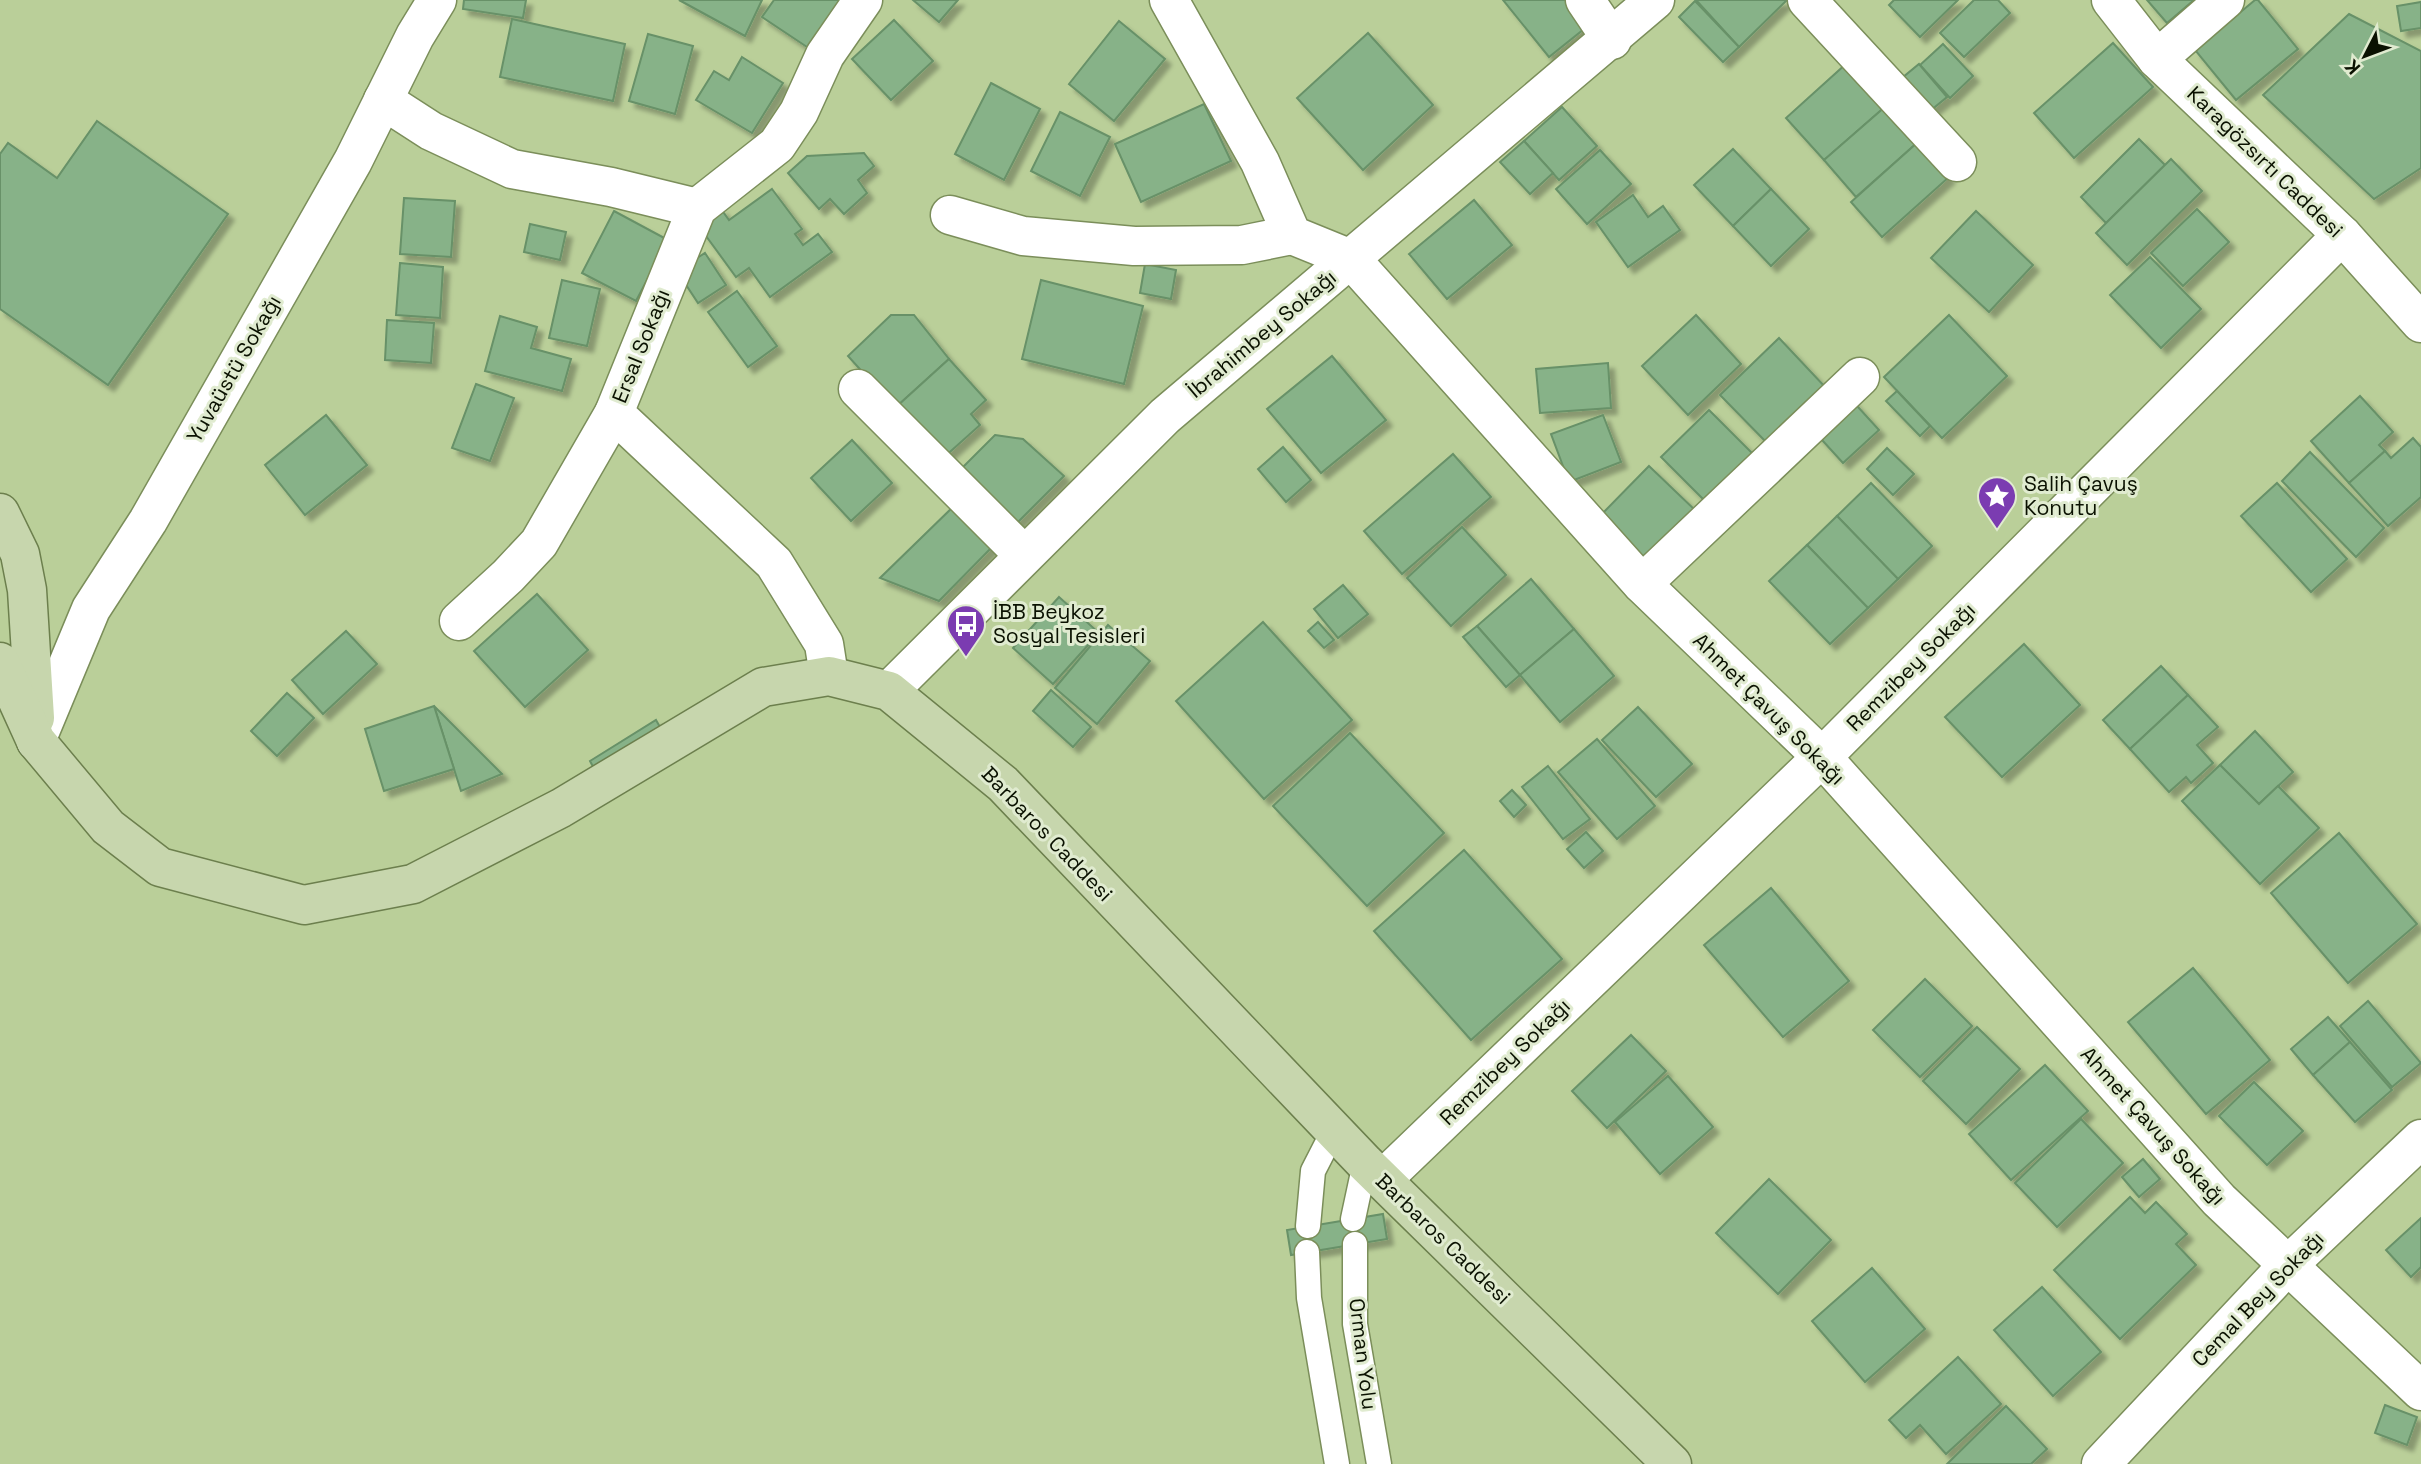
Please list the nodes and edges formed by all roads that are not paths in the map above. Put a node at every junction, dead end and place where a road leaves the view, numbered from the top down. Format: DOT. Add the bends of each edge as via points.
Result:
graph roads {
  1 [pos="437,0"];
  2 [pos="863,0"];
  3 [pos="1169,0"];
  4 [pos="1585,0"];
  5 [pos="1655,0"];
  6 [pos="1807,0"];
  7 [pos="2111,0"];
  8 [pos="2225,0"];
  9 [pos="1612,40"];
  10 [pos="2157,59"];
  11 [pos="383,100"];
  12 [pos="1957,162"];
  13 [pos="697,208"];
  14 [pos="950,215"];
  15 [pos="2342,235"];
  16 [pos="1292,236"];
  17 [pos="1351,259"];
  18 [pos="2421,323"];
  19 [pos="1860,377"];
  20 [pos="858,389"];
  21 [pos="614,413"];
  22 [pos="0,513"];
  23 [pos="1023,555"];
  24 [pos="1642,584"];
  25 [pos="459,621"];
  26 [pos="0,662"];
  27 [pos="829,676"];
  28 [pos="889,691"];
  29 [pos="36,741"];
  30 [pos="1822,757"];
  31 [pos="1334,1130"];
  32 [pos="2421,1139"];
  33 [pos="1374,1171"];
  34 [pos="1353,1219"];
  35 [pos="1308,1226"];
  36 [pos="1354,1244"];
  37 [pos="1307,1252"];
  38 [pos="2288,1265"];
  39 [pos="2421,1391"];
  40 [pos="1337,1464"];
  41 [pos="1379,1464"];
  42 [pos="1672,1464"];
  43 [pos="2101,1464"];
  1 -- 11 [label="street, Yuvaüstü Sokağı"];
  2 -- 13 [label="street, Ersal Sokağı" via="825,55 799,112 777,145"];
  3 -- 16 [label="street" via="1260,162"];
  4 -- 9 [label="street"];
  5 -- 9 [label="street, İbrahimbey Sokağı"];
  6 -- 12 [label="street"];
  7 -- 10 [label="street, Karagözsırtı Caddesi"];
  8 -- 10 [label="street"];
  9 -- 17 [label="street, İbrahimbey Sokağı"];
  10 -- 15 [label="street, Karagözsırtı Caddesi"];
  11 -- 13 [label="street" via="431,131 512,169"];
  11 -- 29 [label="street, Yuvaüstü Sokağı" via="155,509 91,609"];
  13 -- 21 [label="street, Ersal Sokağı"];
  14 -- 16 [label="street" via="1023,236 1134,246 1242,245"];
  15 -- 18 [label="street, Karagözsırtı Caddesi"];
  15 -- 30 [label="street, Remzibey Sokağı"];
  16 -- 17 [label="street, Ahmet Çavuş Sokağı"];
  17 -- 23 [label="street, İbrahimbey Sokağı" via="1165,416"];
  17 -- 24 [label="street, Ahmet Çavuş Sokağı"];
  19 -- 24 [label="street"];
  20 -- 23 [label="street"];
  21 -- 25 [label="street" via="539,543"];
  21 -- 27 [label="street, Ersal Sokağı" via="774,563 824,643"];
  22 -- 29 [label="main road" via="20,554 27,590"];
  23 -- 28 [label="street, İbrahimbey Sokağı"];
  24 -- 30 [label="street, Ahmet Çavuş Sokağı"];
  26 -- 29 [label="main road, Barbaros Caddesi"];
  27 -- 28 [label="main road, Barbaros Caddesi"];
  27 -- 29 [label="main road, Barbaros Caddesi" via="763,687 561,808 414,884 304,905 160,867 108,827"];
  28 -- 31 [label="main road, Barbaros Caddesi" via="1003,784"];
  30 -- 33 [label="street, Remzibey Sokağı"];
  30 -- 38 [label="street, Ahmet Çavuş Sokağı" via="2219,1199"];
  31 -- 33 [label="main road, Barbaros Caddesi"];
  31 -- 35 [label="lane" via="1313,1171"];
  32 -- 38 [label="street, Cemal Bey Sokağı"];
  33 -- 34 [label="lane"];
  33 -- 42 [label="main road, Barbaros Caddesi"];
  36 -- 41 [label="lane, Orman Yolu" via="1355,1324"];
  37 -- 40 [label="lane, Orman Yolu" via="1309,1298"];
  38 -- 39 [label="street, Ahmet Çavuş Sokağı"];
  38 -- 43 [label="street, Cemal Bey Sokağı"];
}
